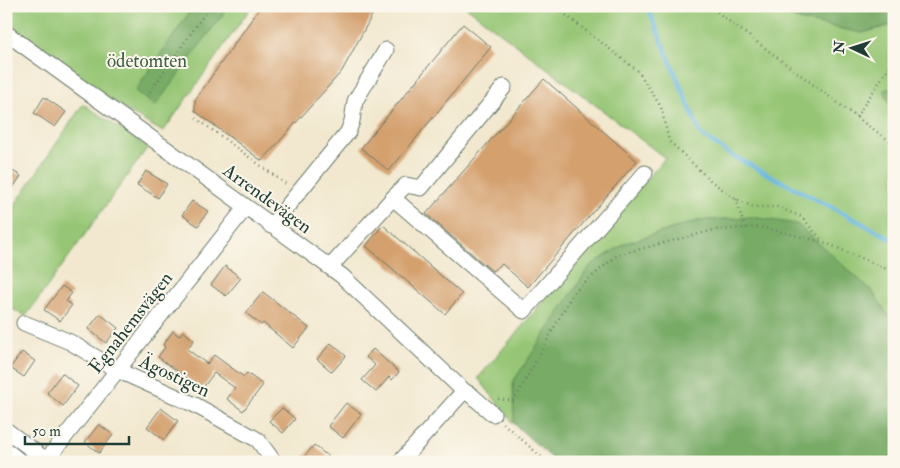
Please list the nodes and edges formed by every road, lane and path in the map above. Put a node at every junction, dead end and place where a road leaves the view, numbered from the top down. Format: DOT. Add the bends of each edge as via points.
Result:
graph roads {
  1 [pos="210,6"];
  2 [pos="554,6"];
  3 [pos="709,6"];
  4 [pos="6,33"];
  5 [pos="386,50"];
  6 [pos="894,60"];
  7 [pos="504,87"];
  8 [pos="148,96"];
  9 [pos="856,117"];
  10 [pos="196,118"];
  11 [pos="894,144"];
  12 [pos="645,173"];
  13 [pos="298,193"];
  14 [pos="393,198"];
  15 [pos="736,199"];
  16 [pos="246,207"];
  17 [pos="271,226"];
  18 [pos="745,228"];
  19 [pos="823,242"];
  20 [pos="330,267"];
  21 [pos="894,272"];
  22 [pos="24,323"];
  23 [pos="117,370"];
  24 [pos="464,391"];
  25 [pos="497,398"];
  26 [pos="493,414"];
  27 [pos="6,430"];
  28 [pos="6,450"];
  29 [pos="46,461"];
  30 [pos="21,462"];
  31 [pos="274,462"];
  32 [pos="400,462"];
  33 [pos="547,462"];
  1 -- 8 [label="path"];
  2 -- 15 [label="path" via="638,71 661,106 669,140 712,182"];
  3 -- 9 [label="path"];
  4 -- 16 [label="street, Arrendevägen"];
  5 -- 13 [label="street" via="354,101 348,132"];
  6 -- 9 [label="path"];
  7 -- 14 [label="street" via="421,188 406,185"];
  9 -- 11 [label="path"];
  10 -- 13 [label="path"];
  12 -- 14 [label="street" via="524,311"];
  13 -- 17 [label="street"];
  14 -- 20 [label="street"];
  15 -- 18 [label="path"];
  15 -- 19 [label="path" via="754,207 777,207 802,217"];
  16 -- 17 [label="street, Arrendevägen"];
  16 -- 23 [label="street, Egnahemsvägen"];
  17 -- 20 [label="street, Arrendevägen"];
  18 -- 19 [label="path" via="761,227"];
  18 -- 25 [label="path" via="714,230 617,255 573,293 514,401"];
  19 -- 21 [label="path"];
  20 -- 24 [label="street, Arrendevägen"];
  22 -- 23 [label="street, Ägostigen" via="70,342"];
  23 -- 29 [label="street, Egnahemsvägen"];
  23 -- 31 [label="street, Ägostigen" via="195,405 258,440"];
  24 -- 26 [label="street, Arrendevägen"];
  24 -- 32 [label="street"];
  26 -- 33 [label="path"];
  27 -- 29 [label="street"];
  28 -- 30 [label="street"];
}
